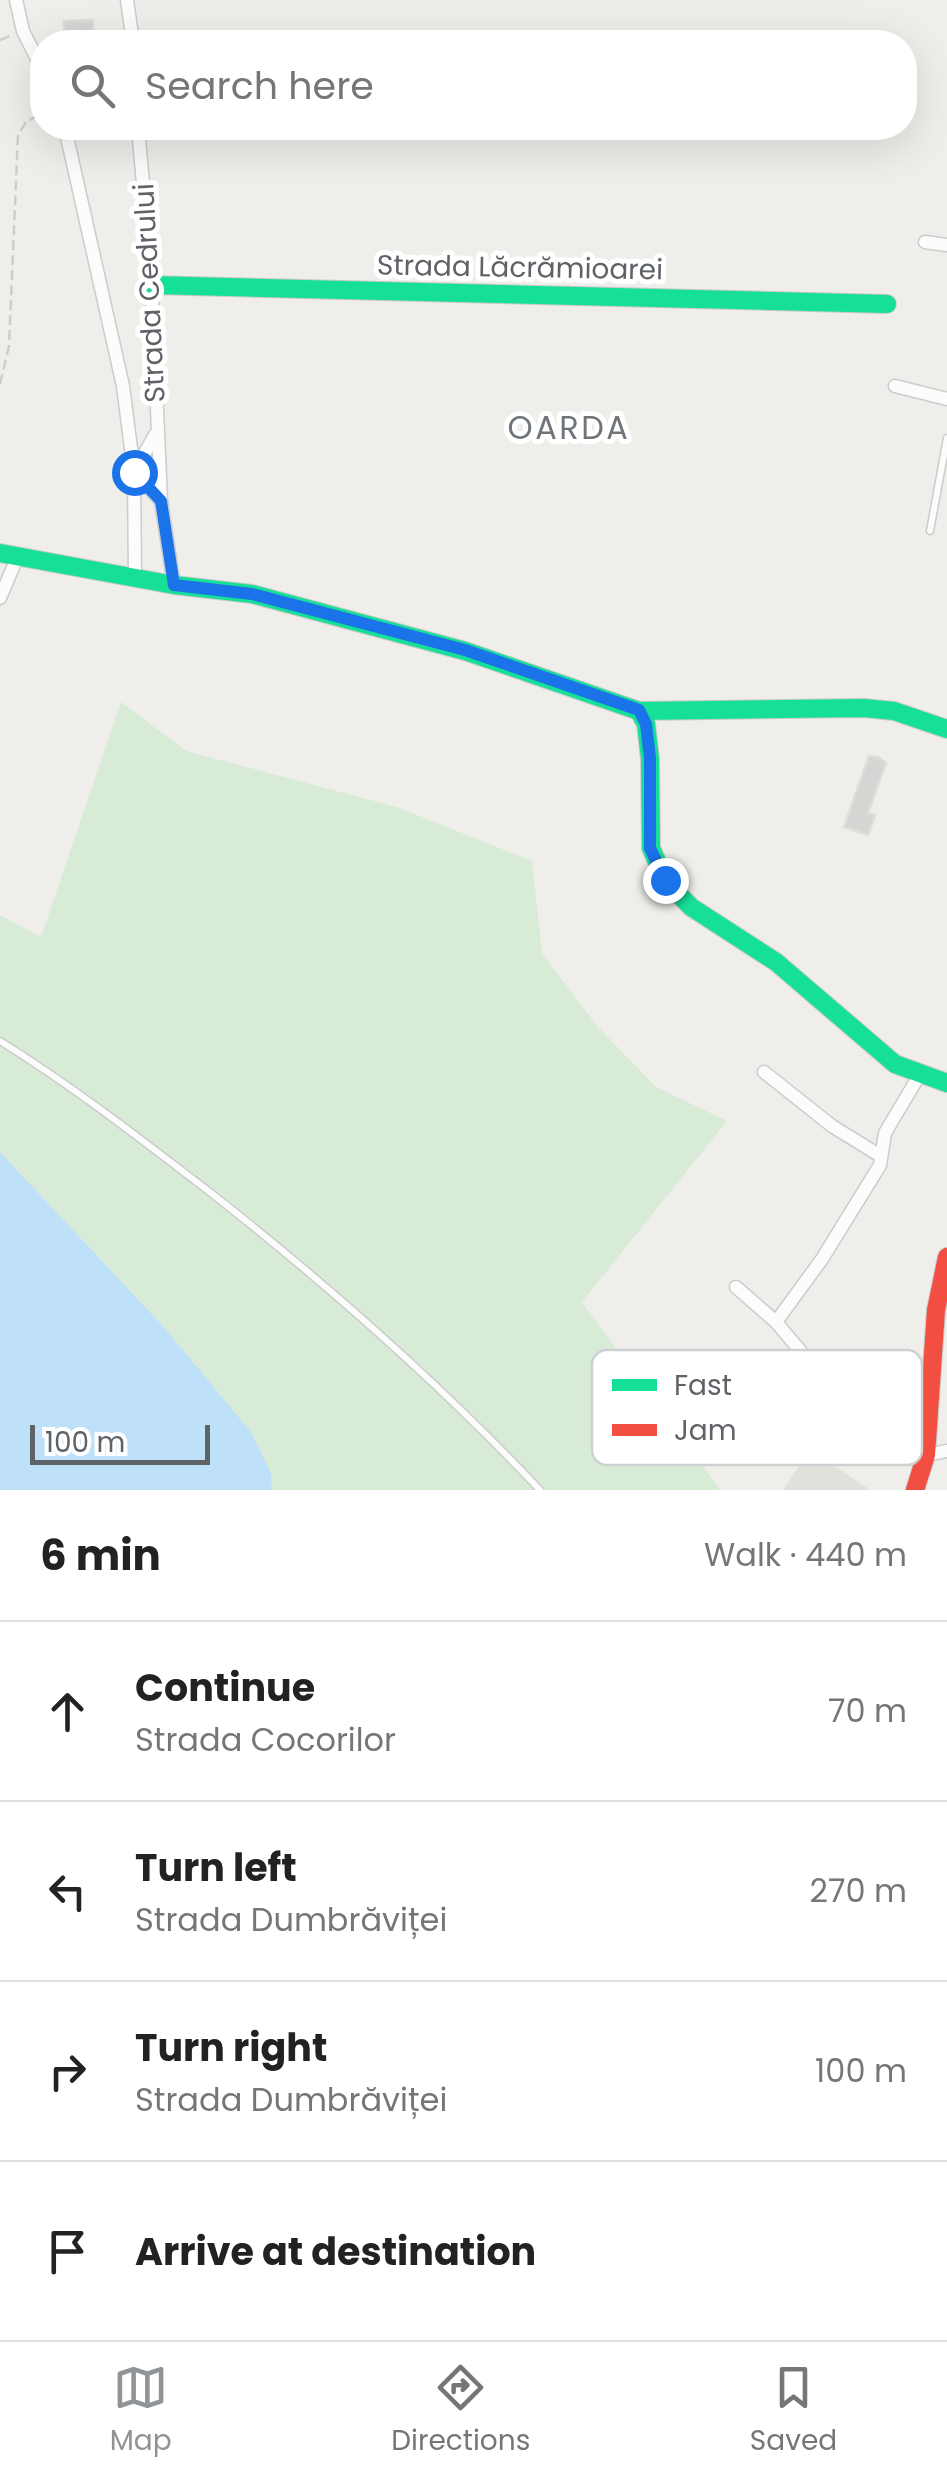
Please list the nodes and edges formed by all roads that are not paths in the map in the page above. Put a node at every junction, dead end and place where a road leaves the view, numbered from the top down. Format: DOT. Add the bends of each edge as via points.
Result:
graph roads {
  1 [pos="16,0"];
  2 [pos="127,0"];
  3 [pos="131,30"];
  4 [pos="30,45"];
  5 [pos="68,140"];
  6 [pos="139,140"];
  7 [pos="925,242"];
  8 [pos="947,245"];
  9 [pos="152,285"];
  10 [pos="887,304"];
  11 [pos="895,386"];
  12 [pos="947,399"];
  13 [pos="156,433"];
  14 [pos="947,438"];
  15 [pos="134,472"];
  16 [pos="161,501"];
  17 [pos="930,531"];
  18 [pos="8,556"];
  19 [pos="136,578"];
  20 [pos="174,585"];
  21 [pos="0,598"];
  22 [pos="639,710"];
  23 [pos="947,729"];
  24 [pos="0,1041"];
  25 [pos="764,1072"];
  26 [pos="920,1074"];
  27 [pos="947,1083"];
  28 [pos="879,1155"];
  29 [pos="947,1257"];
  30 [pos="736,1287"];
  31 [pos="776,1322"];
  32 [pos="800,1350"];
  33 [pos="922,1426"];
  34 [pos="930,1430"];
  35 [pos="947,1451"];
  36 [pos="926,1455"];
  37 [pos="540,1490"];
  38 [pos="915,1490"];
  1 -- 4 [label="street"];
  2 -- 3 [label="street"];
  5 -- 15 [label="street" via="123,386"];
  6 -- 9 [label="street, Strada Cedrului"];
  7 -- 8 [label="street"];
  9 -- 10 [label="main road, Strada Lăcrămioarei"];
  9 -- 13 [label="street, Strada Cedrului"];
  11 -- 12 [label="street"];
  13 -- 15 [label="street, Strada Cedrului"];
  13 -- 16 [label="street"];
  14 -- 17 [label="lane"];
  15 -- 16 [label="street"];
  15 -- 19 [label="street"];
  16 -- 20 [label="street"];
  18 -- 19 [label="main road"];
  18 -- 21 [label="street"];
  19 -- 20 [label="main road"];
  20 -- 22 [label="main road" via="252,594 465,650"];
  22 -- 23 [label="main road" via="864,708"];
  22 -- 26 [label="main road" via="650,758 650,848 665,880 691,907 776,962 895,1064"];
  24 -- 37 [label="lane" via="110,1115 336,1293"];
  25 -- 28 [label="street"];
  26 -- 27 [label="main road"];
  26 -- 28 [label="street"];
  28 -- 31 [label="street" via="880,1165 853,1210"];
  29 -- 34 [label="main road" via="936,1310"];
  30 -- 31 [label="street"];
  31 -- 32 [label="street"];
  33 -- 34 [label="street"];
  34 -- 36 [label="main road"];
  35 -- 36 [label="street"];
  36 -- 38 [label="main road"];
}
